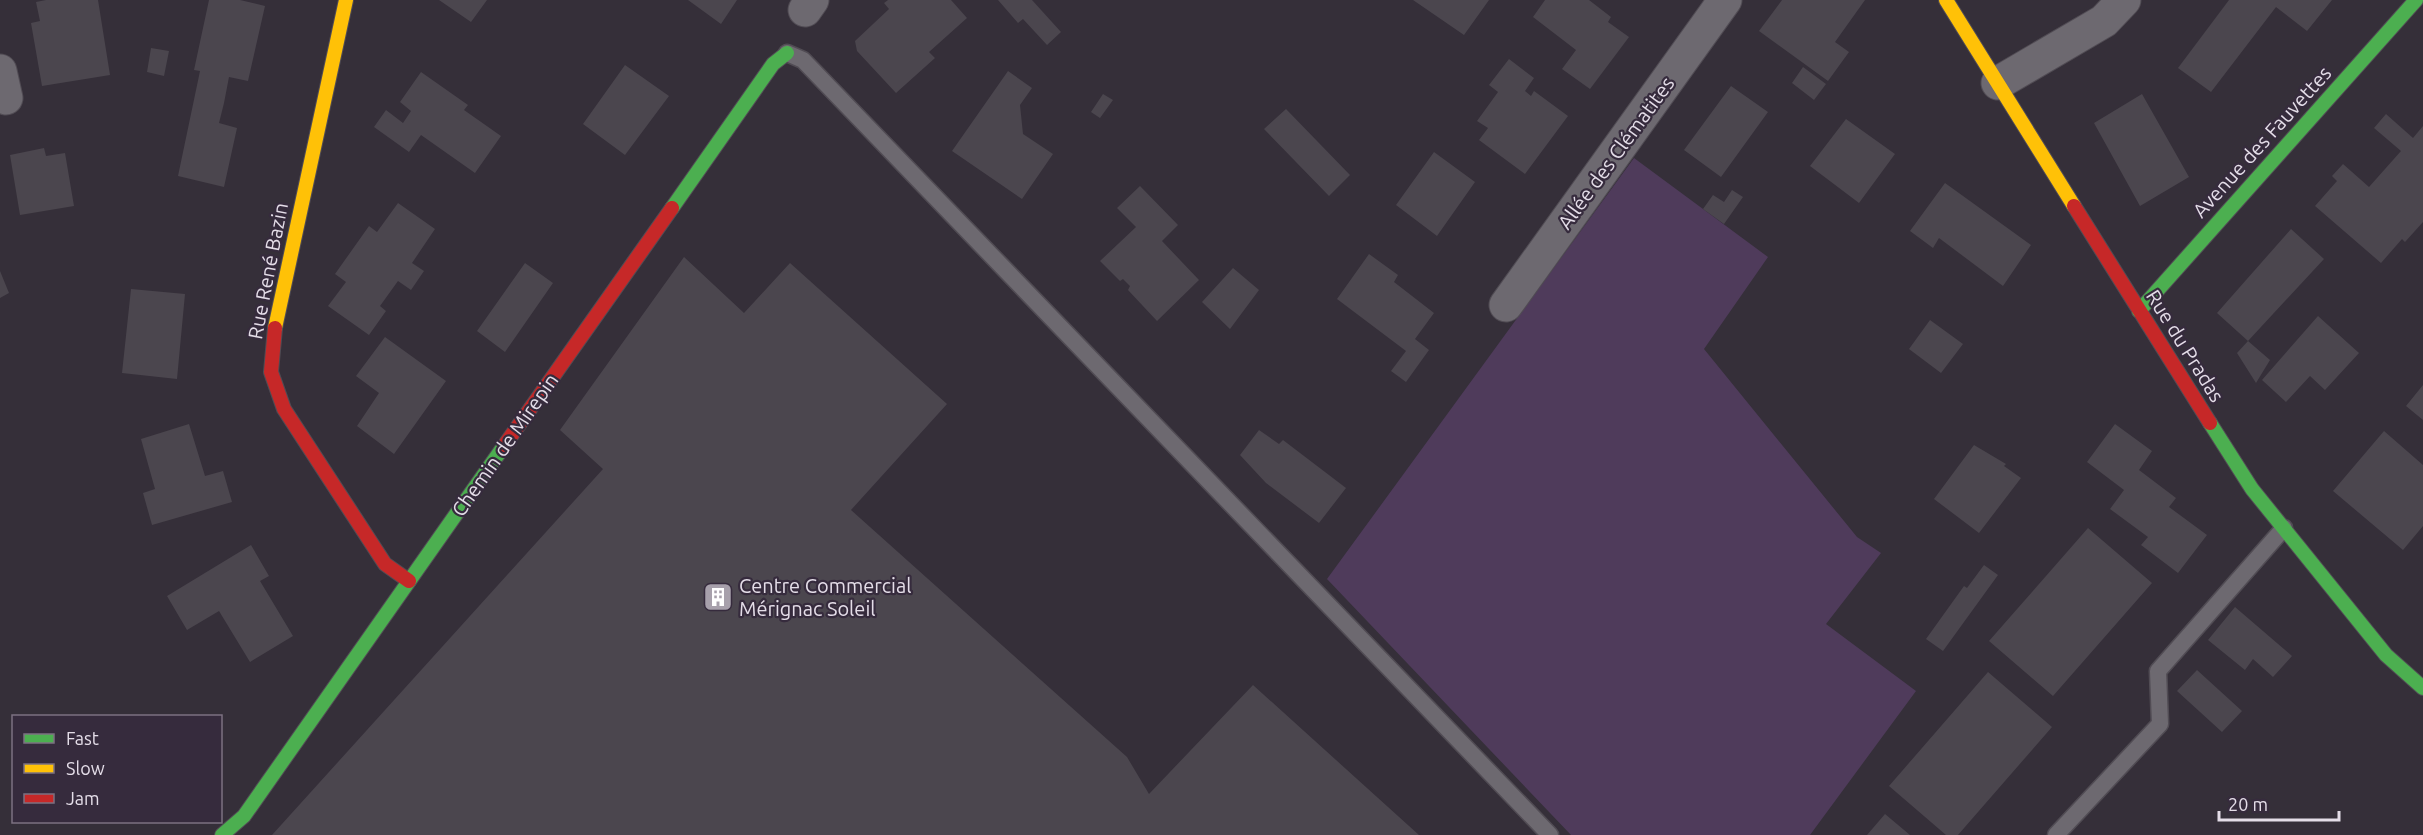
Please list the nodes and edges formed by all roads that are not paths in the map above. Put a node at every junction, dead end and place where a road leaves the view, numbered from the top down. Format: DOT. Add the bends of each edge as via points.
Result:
graph roads {
  1 [pos="346,0"];
  2 [pos="1725,0"];
  3 [pos="1946,0"];
  4 [pos="2124,0"];
  5 [pos="2416,0"];
  6 [pos="787,53"];
  7 [pos="1998,83"];
  8 [pos="1506,305"];
  9 [pos="2139,311"];
  10 [pos="2284,528"];
  11 [pos="410,581"];
  12 [pos="2423,688"];
  13 [pos="222,835"];
  14 [pos="1550,835"];
  15 [pos="2056,835"];
  1 -- 11 [label="street, Rue René Bazin" via="274,331 271,372 284,409 385,564"];
  2 -- 8 [label="street, Allée des Clématites"];
  3 -- 7 [label="street, Rue du Pradas"];
  4 -- 7 [label="street" via="2104,21"];
  5 -- 9 [label="street, Avenue des Fauvettes"];
  6 -- 11 [label="street, Chemin de Mirepin" via="773,64"];
  6 -- 14 [label="lane" via="803,60"];
  7 -- 9 [label="street, Rue du Pradas"];
  9 -- 10 [label="street, Rue du Pradas" via="2252,489"];
  10 -- 12 [label="street, Rue du Pradas" via="2386,655"];
  10 -- 15 [label="lane" via="2158,671 2160,724"];
  11 -- 13 [label="street, Chemin de Mirepin" via="244,816"];
}
